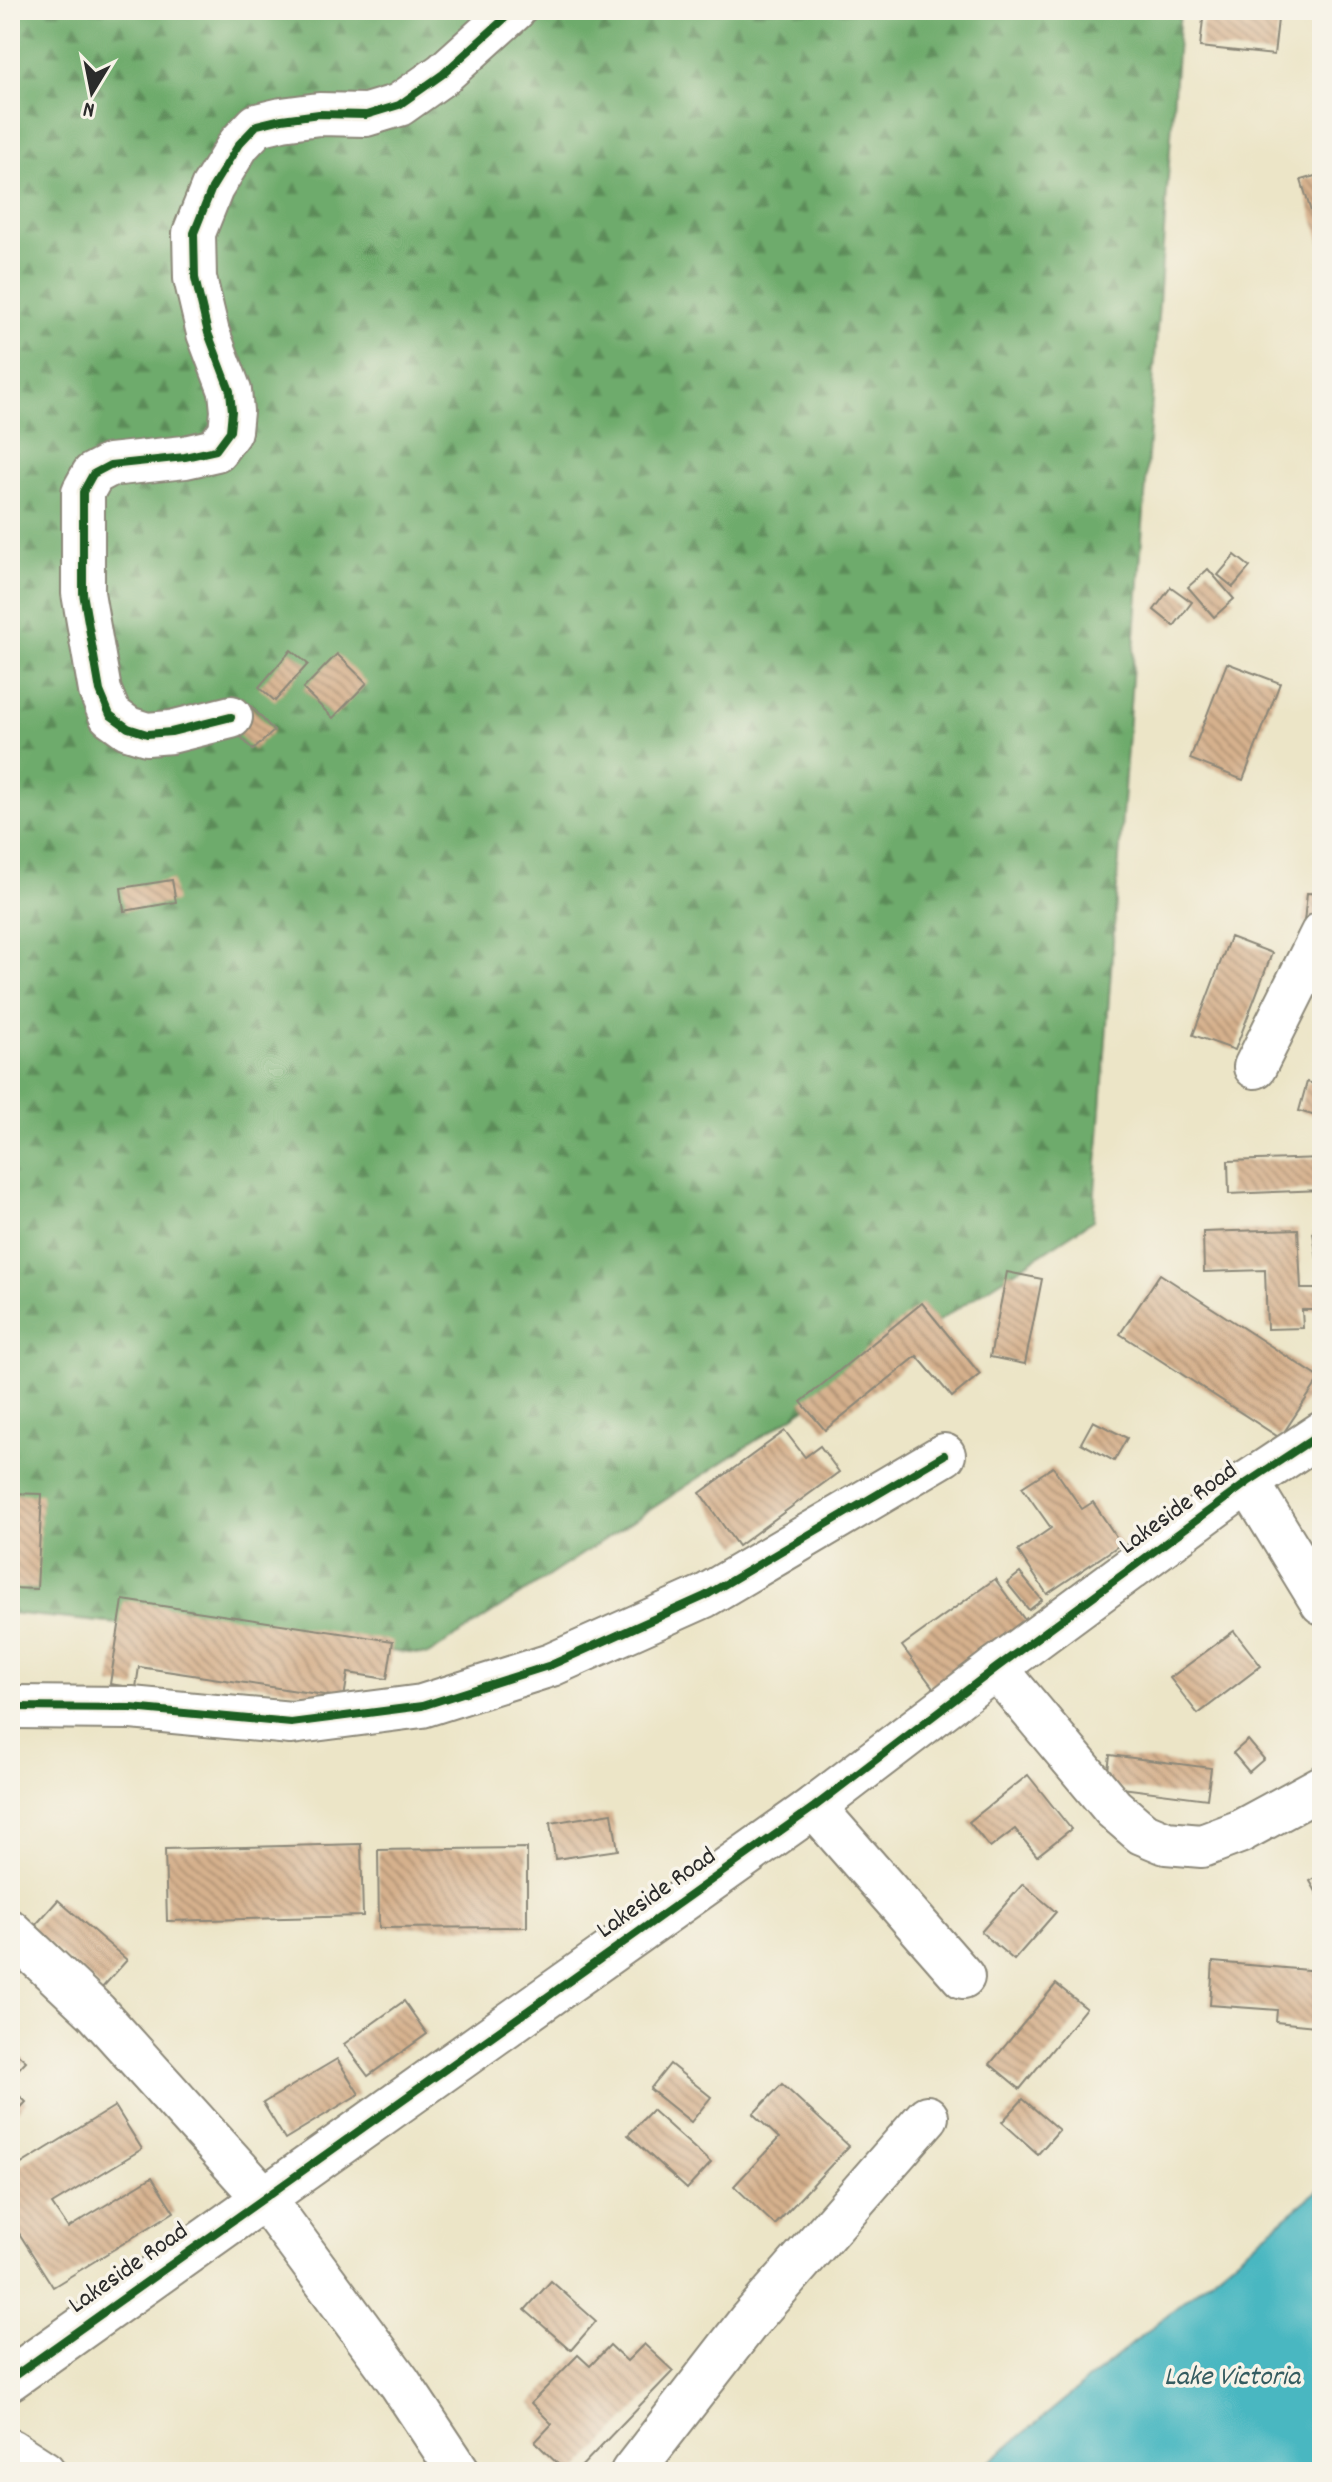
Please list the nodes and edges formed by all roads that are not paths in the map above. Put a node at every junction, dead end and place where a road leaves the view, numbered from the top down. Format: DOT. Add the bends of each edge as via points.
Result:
graph roads {
  1 [pos="514,10"];
  2 [pos="231,717"];
  3 [pos="1322,933"];
  4 [pos="1255,1067"];
  5 [pos="1322,1433"];
  6 [pos="944,1455"];
  7 [pos="1248,1482"];
  8 [pos="1322,1603"];
  9 [pos="996,1668"];
  10 [pos="10,1707"];
  11 [pos="1322,1787"];
  12 [pos="814,1807"];
  13 [pos="10,1931"];
  14 [pos="963,1977"];
  15 [pos="927,2117"];
  16 [pos="264,2198"];
  17 [pos="10,2379"];
  18 [pos="10,2450"];
  19 [pos="44,2472"];
  20 [pos="459,2472"];
  21 [pos="632,2472"];
  1 -- 2 [label="street" via="443,74 399,105 366,115 319,114 257,125 239,144 212,188 194,233 195,278 230,391 230,431 216,450 110,465 93,474 83,492 83,593 100,691 110,715 147,734"];
  3 -- 4 [label="street"];
  5 -- 7 [label="street, Lakeside Road"];
  6 -- 10 [label="street" via="705,1596 551,1665 422,1706 291,1723 131,1708"];
  7 -- 8 [label="street"];
  7 -- 9 [label="street, Lakeside Road"];
  9 -- 11 [label="street" via="1113,1808 1142,1833 1166,1843 1202,1846"];
  9 -- 12 [label="street, Lakeside Road"];
  12 -- 14 [label="street"];
  12 -- 16 [label="street, Lakeside Road"];
  13 -- 16 [label="street" via="96,2012"];
  15 -- 21 [label="street" via="749,2321"];
  16 -- 17 [label="street, Lakeside Road"];
  16 -- 20 [label="street"];
  18 -- 19 [label="street"];
}
